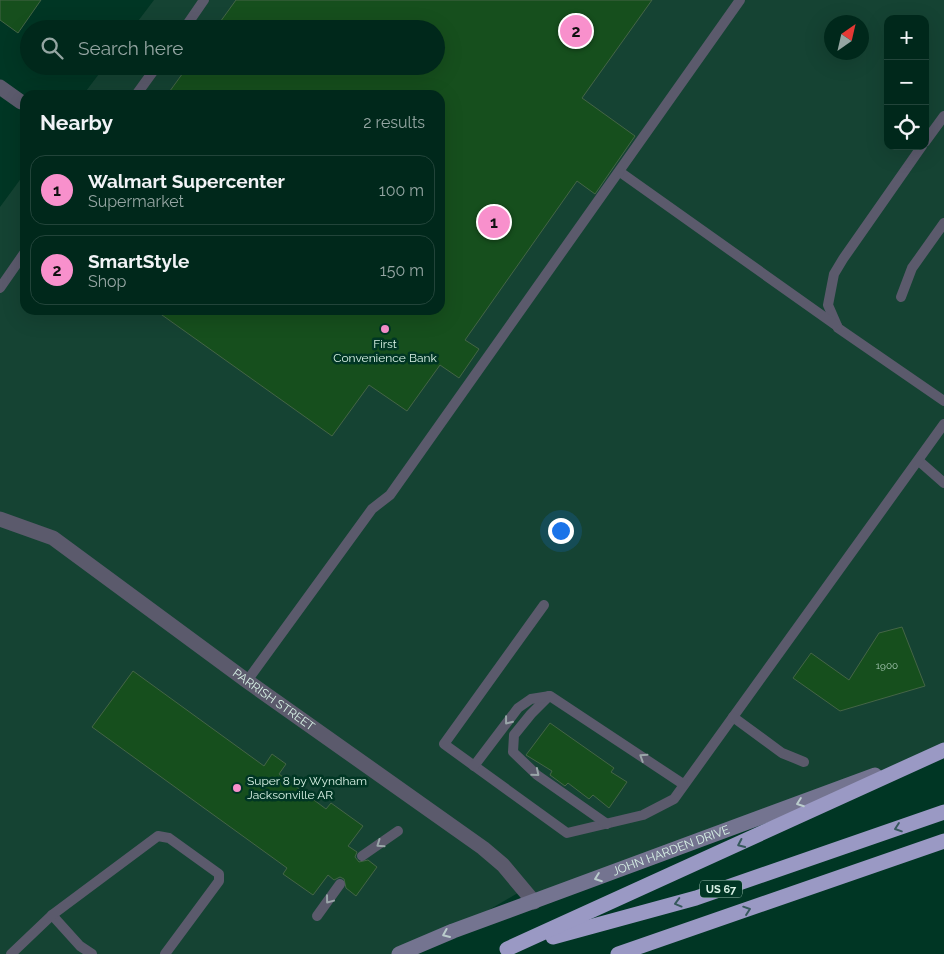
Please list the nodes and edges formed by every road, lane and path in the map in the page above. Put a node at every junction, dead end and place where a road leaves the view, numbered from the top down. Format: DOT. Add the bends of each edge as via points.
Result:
graph roads {
  1 [pos="204,0"];
  2 [pos="740,0"];
  3 [pos="190,20"];
  4 [pos="150,75"];
  5 [pos="0,87"];
  6 [pos="140,90"];
  7 [pos="20,101"];
  8 [pos="944,116"];
  9 [pos="929,137"];
  10 [pos="919,150"];
  11 [pos="620,172"];
  12 [pos="944,222"];
  13 [pos="20,259"];
  14 [pos="0,288"];
  15 [pos="901,296"];
  16 [pos="838,328"];
  17 [pos="944,400"];
  18 [pos="944,424"];
  19 [pos="919,461"];
  20 [pos="944,483"];
  21 [pos="0,518"];
  22 [pos="544,606"];
  23 [pos="247,681"];
  24 [pos="550,696"];
  25 [pos="733,717"];
  26 [pos="944,750"];
  27 [pos="804,762"];
  28 [pos="474,766"];
  29 [pos="684,784"];
  30 [pos="944,812"];
  31 [pos="607,824"];
  32 [pos="398,831"];
  33 [pos="944,841"];
  34 [pos="362,856"];
  35 [pos="340,884"];
  36 [pos="534,902"];
  37 [pos="52,915"];
  38 [pos="317,916"];
  39 [pos="501,952"];
  40 [pos="11,954"];
  41 [pos="92,954"];
  42 [pos="165,954"];
  43 [pos="399,954"];
  44 [pos="618,954"];
  1 -- 3 [label="lane"];
  2 -- 11 [label="lane"];
  4 -- 6 [label="lane"];
  5 -- 7 [label="street"];
  8 -- 9 [label="lane"];
  10 -- 16 [label="lane" via="834,274 828,305"];
  11 -- 16 [label="lane"];
  11 -- 23 [label="lane" via="390,495 372,508"];
  12 -- 15 [label="lane" via="912,268"];
  13 -- 14 [label="lane"];
  16 -- 17 [label="lane"];
  18 -- 19 [label="lane"];
  19 -- 20 [label="lane"];
  19 -- 25 [label="lane"];
  21 -- 23 [label="street, PARRISH STREET" via="53,538"];
  22 -- 28 [label="lane" via="444,744"];
  23 -- 36 [label="street, PARRISH STREET" via="483,848 503,865"];
  24 -- 28 [label="lane, one-way" via="531,699 518,708"];
  29 -- 24 [label="lane, one-way"];
  24 -- 31 [label="lane, one-way" via="530,714 514,736 513,752 537,775"];
  25 -- 27 [label="lane" via="782,753"];
  25 -- 29 [label="lane"];
  26 -- 36 [label="main road, JOHN HARDEN DRIVE, one-way"];
  26 -- 39 [label="highway, one-way"];
  28 -- 31 [label="lane" via="567,833"];
  29 -- 31 [label="lane" via="674,799 651,813"];
  30 -- 39 [label="highway, US 67, one-way" via="696,898"];
  32 -- 34 [label="lane, one-way"];
  44 -- 33 [label="highway, US 67, one-way"];
  35 -- 38 [label="lane, one-way"];
  36 -- 43 [label="main road, JOHN HARDEN DRIVE, one-way"];
  37 -- 40 [label="lane"];
  37 -- 41 [label="lane" via="80,946"];
  37 -- 42 [label="lane" via="158,836 169,838 219,874 219,881"];
}
